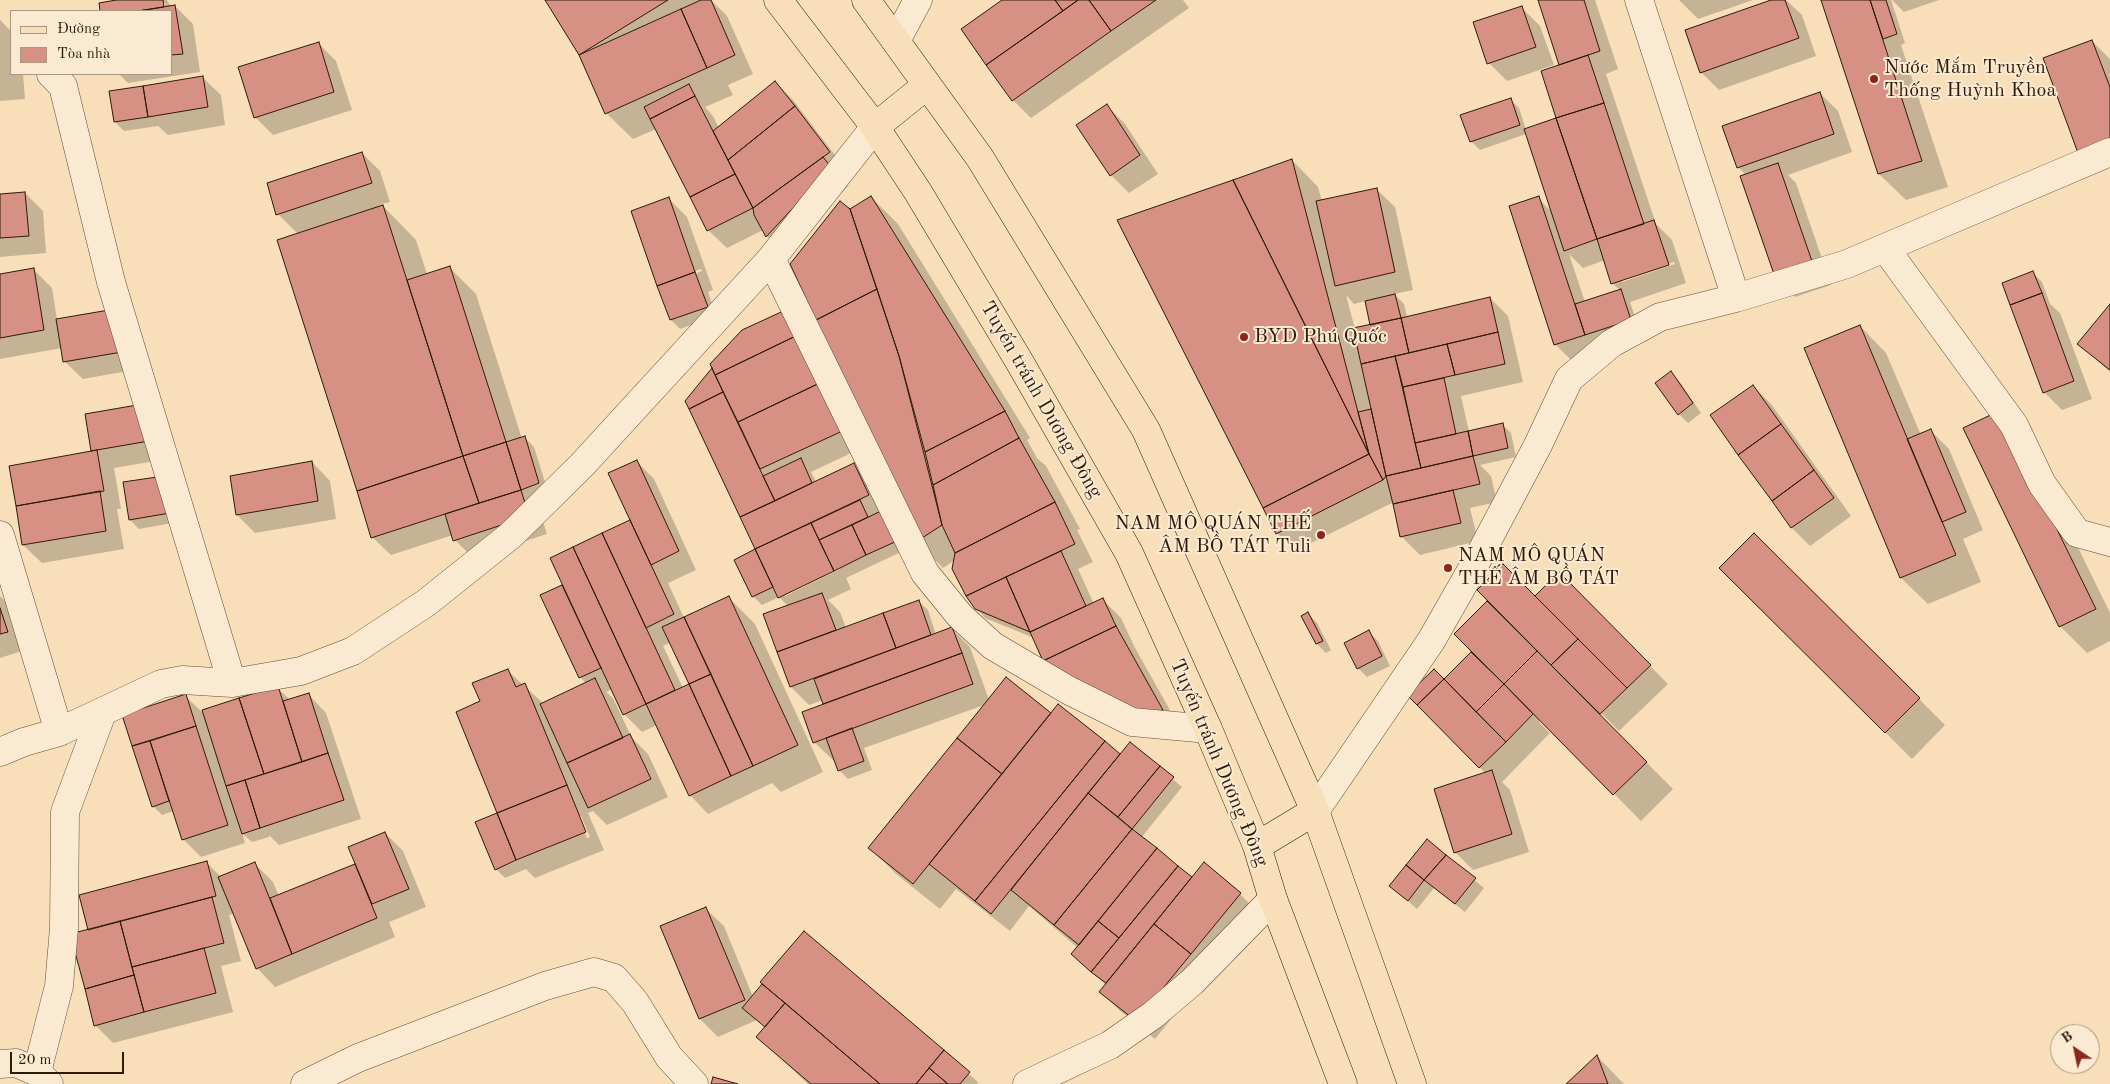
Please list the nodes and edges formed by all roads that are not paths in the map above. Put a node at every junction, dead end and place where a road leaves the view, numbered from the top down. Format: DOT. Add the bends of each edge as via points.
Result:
graph roads {
  1 [pos="778,0"];
  2 [pos="866,0"];
  3 [pos="918,0"];
  4 [pos="1639,0"];
  5 [pos="896,41"];
  6 [pos="52,75"];
  7 [pos="927,85"];
  8 [pos="875,127"];
  9 [pos="2110,152"];
  10 [pos="1885,248"];
  11 [pos="771,259"];
  12 [pos="1736,298"];
  13 [pos="0,535"];
  14 [pos="2110,542"];
  15 [pos="232,683"];
  16 [pos="102,713"];
  17 [pos="1208,729"];
  18 [pos="59,732"];
  19 [pos="0,752"];
  20 [pos="1315,811"];
  21 [pos="1257,846"];
  22 [pos="1274,899"];
  23 [pos="0,1064"];
  24 [pos="43,1078"];
  25 [pos="305,1084"];
  26 [pos="694,1084"];
  27 [pos="1027,1084"];
  28 [pos="1343,1084"];
  29 [pos="1412,1084"];
  1 -- 8 [label="main road, Tuyến tránh Dương Đông"];
  2 -- 5 [label="main road"];
  3 -- 5 [label="street"];
  4 -- 12 [label="street"];
  5 -- 7 [label="main road"];
  6 -- 15 [label="street" via="63,86 111,282"];
  7 -- 8 [label="main road"];
  7 -- 20 [label="main road" via="980,158 1146,430"];
  8 -- 11 [label="street"];
  8 -- 17 [label="main road, Tuyến tránh Dương Đông" via="1019,360 1128,553"];
  9 -- 10 [label="street"];
  10 -- 12 [label="street" via="1847,264"];
  10 -- 14 [label="street" via="2014,425 2042,484 2077,532"];
  11 -- 15 [label="street" via="582,465 511,534 426,603 353,651 300,671"];
  11 -- 17 [label="street" via="925,573 960,616 993,646 1068,690 1132,722"];
  12 -- 20 [label="street" via="1660,317 1612,343 1569,378 1516,487 1431,641"];
  13 -- 18 [label="street"];
  15 -- 16 [label="street" via="182,680 160,684"];
  16 -- 18 [label="street"];
  16 -- 24 [label="street" via="65,812 64,928 59,986"];
  17 -- 21 [label="main road, Tuyến tránh Dương Đông"];
  18 -- 19 [label="street"];
  20 -- 21 [label="main road"];
  20 -- 29 [label="main road"];
  21 -- 22 [label="main road, Tuyến tránh Dương Đông"];
  22 -- 27 [label="street" via="1192,982 1153,1015 1110,1045"];
  22 -- 28 [label="main road, Tuyến tránh Dương Đông"];
  23 -- 24 [label="street" via="16,1063"];
  25 -- 26 [label="street" via="358,1058 545,986 594,972 614,978 636,1002 669,1057"];
}
